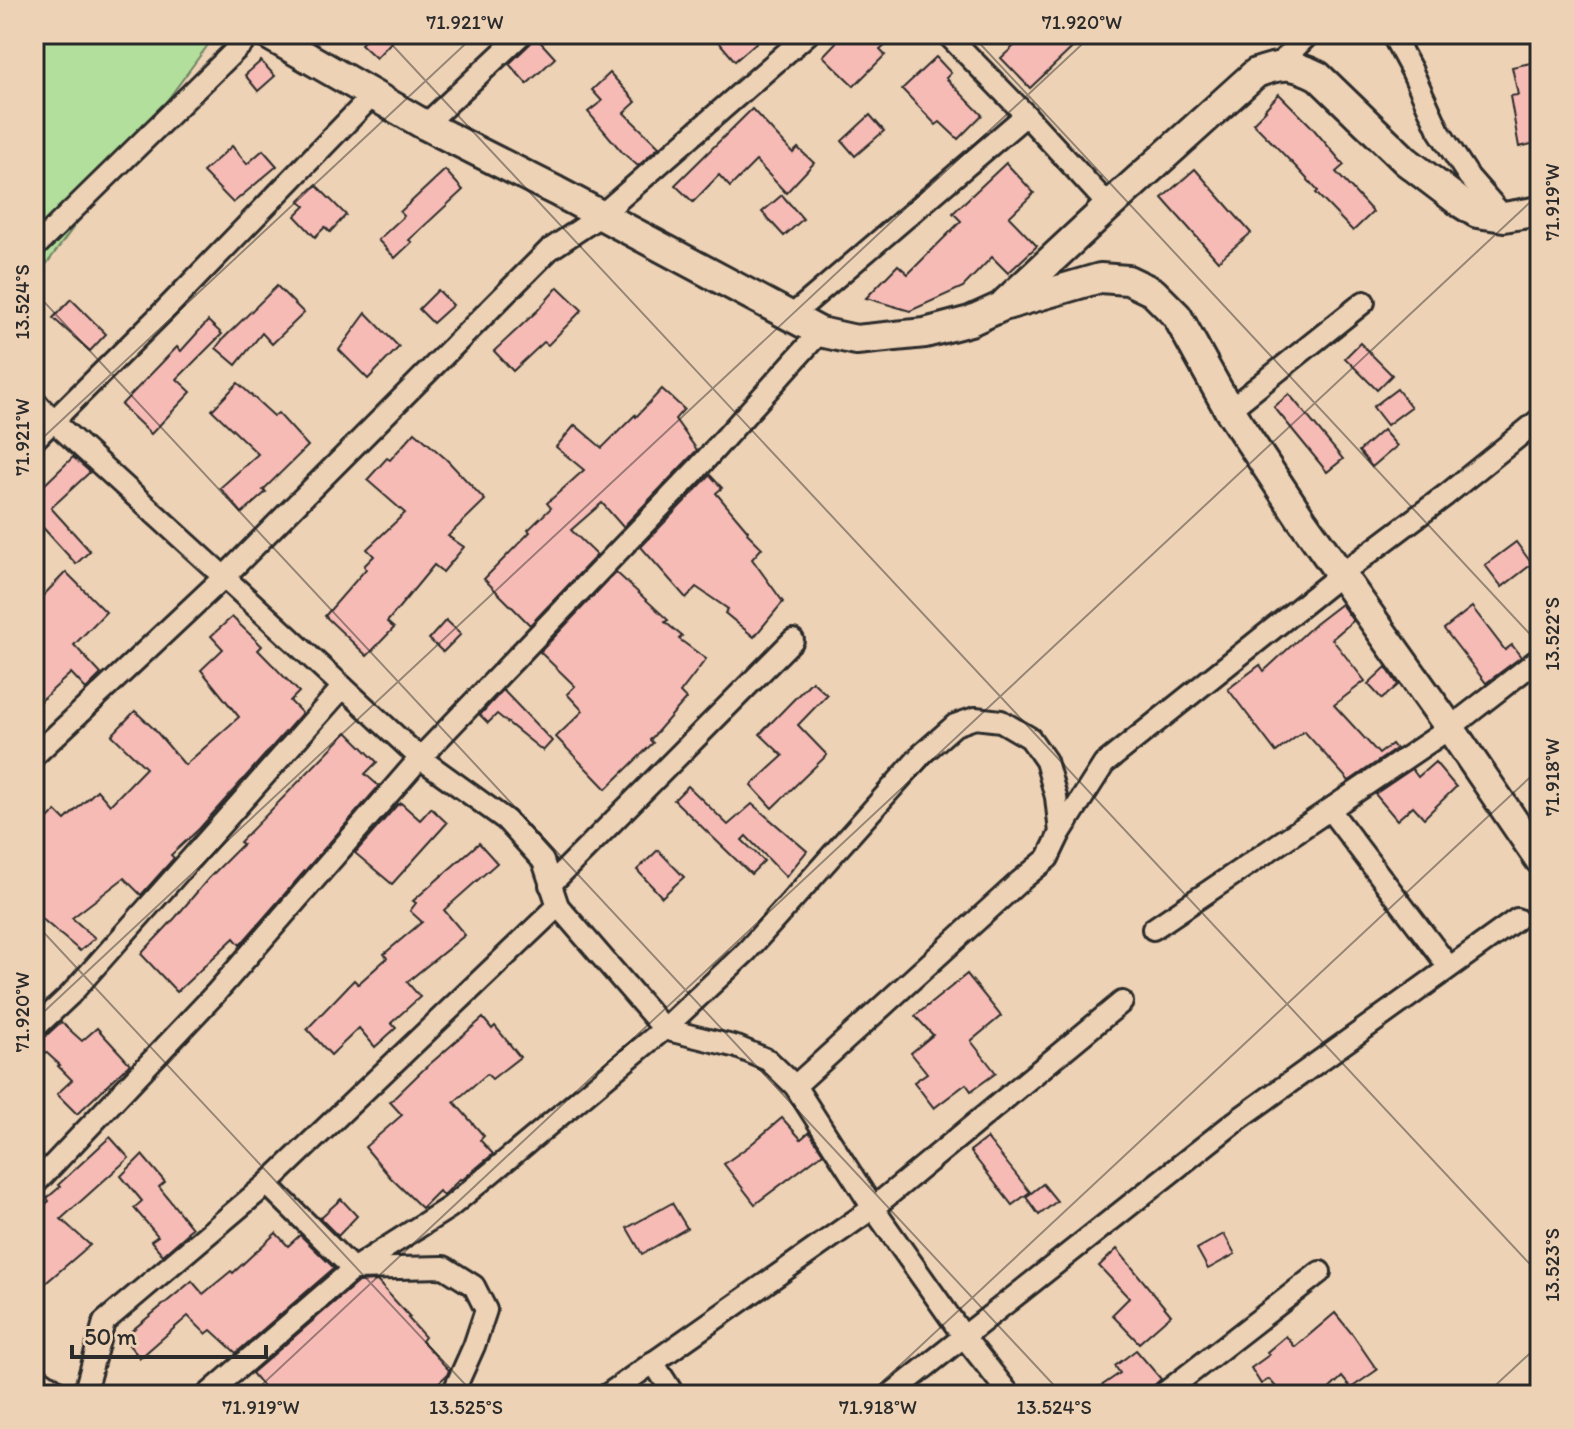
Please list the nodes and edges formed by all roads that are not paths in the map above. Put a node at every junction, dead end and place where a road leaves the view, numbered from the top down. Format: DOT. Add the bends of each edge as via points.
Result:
graph roads {
  1 [pos="252,34"];
  2 [pos="267,34"];
  3 [pos="522,34"];
  4 [pos="808,34"];
  5 [pos="947,34"];
  6 [pos="1309,34"];
  7 [pos="1392,34"];
  8 [pos="1278,65"];
  9 [pos="373,95"];
  10 [pos="1026,115"];
  11 [pos="425,125"];
  12 [pos="1109,206"];
  13 [pos="1540,211"];
  14 [pos="600,216"];
  15 [pos="1504,217"];
  16 [pos="34,248"];
  17 [pos="1364,302"];
  18 [pos="1003,306"];
  19 [pos="790,317"];
  20 [pos="820,332"];
  21 [pos="34,400"];
  22 [pos="1229,410"];
  23 [pos="1540,419"];
  24 [pos="53,421"];
  25 [pos="34,440"];
  26 [pos="1340,575"];
  27 [pos="224,577"];
  28 [pos="793,640"];
  29 [pos="1540,658"];
  30 [pos="343,687"];
  31 [pos="1450,728"];
  32 [pos="34,756"];
  33 [pos="420,758"];
  34 [pos="1330,810"];
  35 [pos="1060,833"];
  36 [pos="1539,858"];
  37 [pos="550,885"];
  38 [pos="558,906"];
  39 [pos="1517,919"];
  40 [pos="1153,929"];
  41 [pos="1449,967"];
  42 [pos="1122,1002"];
  43 [pos="34,1029"];
  44 [pos="664,1029"];
  45 [pos="795,1086"];
  46 [pos="267,1184"];
  47 [pos="34,1185"];
  48 [pos="873,1208"];
  49 [pos="353,1269"];
  50 [pos="1320,1272"];
  51 [pos="964,1337"];
  52 [pos="653,1362"];
  53 [pos="34,1375"];
  54 [pos="63,1395"];
  55 [pos="84,1395"];
  56 [pos="207,1395"];
  57 [pos="452,1395"];
  58 [pos="607,1395"];
  59 [pos="674,1395"];
  60 [pos="890,1395"];
  61 [pos="1010,1395"];
  62 [pos="1162,1395"];
  1 -- 16 [label="street"];
  2 -- 9 [label="street"];
  3 -- 11 [label="street"];
  4 -- 14 [label="street"];
  5 -- 10 [label="street"];
  6 -- 8 [label="street"];
  7 -- 15 [label="street" via="1439,131"];
  8 -- 12 [label="street" via="1256,73"];
  8 -- 15 [label="street" via="1318,76 1406,161 1461,203 1477,213"];
  9 -- 11 [label="street"];
  9 -- 24 [label="street"];
  10 -- 12 [label="street"];
  10 -- 19 [label="street"];
  11 -- 14 [label="street"];
  12 -- 18 [label="street"];
  13 -- 15 [label="street"];
  14 -- 19 [label="street"];
  14 -- 27 [label="street" via="549,250"];
  17 -- 22 [label="street"];
  18 -- 20 [label="street" via="925,333 856,340"];
  18 -- 22 [label="street" via="1100,278 1128,280 1153,292 1177,316"];
  19 -- 20 [label="street"];
  20 -- 33 [label="street" via="698,468"];
  21 -- 24 [label="street"];
  22 -- 26 [label="street"];
  23 -- 26 [label="street"];
  24 -- 25 [label="street"];
  24 -- 27 [label="street"];
  26 -- 31 [label="street"];
  26 -- 35 [label="street" via="1104,764"];
  27 -- 30 [label="street"];
  27 -- 32 [label="street"];
  28 -- 37 [label="street"];
  29 -- 31 [label="street"];
  30 -- 33 [label="street"];
  30 -- 43 [label="street"];
  31 -- 34 [label="street"];
  31 -- 36 [label="street"];
  33 -- 37 [label="street" via="506,820 543,861"];
  33 -- 47 [label="street" via="215,994"];
  34 -- 40 [label="street"];
  34 -- 41 [label="street"];
  35 -- 44 [label="street" via="1046,761 1030,738 1001,721 975,718 955,725 922,754 746,952"];
  35 -- 45 [label="street" via="1048,858"];
  37 -- 38 [label="street"];
  38 -- 44 [label="street"];
  38 -- 46 [label="street"];
  39 -- 41 [label="street"];
  41 -- 51 [label="street" via="1236,1121"];
  42 -- 48 [label="street"];
  44 -- 45 [label="street" via="768,1060"];
  44 -- 49 [label="street" via="450,1207"];
  45 -- 48 [label="street"];
  46 -- 49 [label="street"];
  46 -- 55 [label="street" via="104,1322"];
  48 -- 51 [label="street"];
  48 -- 52 [label="street"];
  49 -- 56 [label="street"];
  49 -- 57 [label="street" via="444,1267 474,1286 486,1310"];
  50 -- 62 [label="street"];
  51 -- 60 [label="street"];
  51 -- 61 [label="street"];
  52 -- 58 [label="street"];
  52 -- 59 [label="street"];
  53 -- 54 [label="street"];
}
